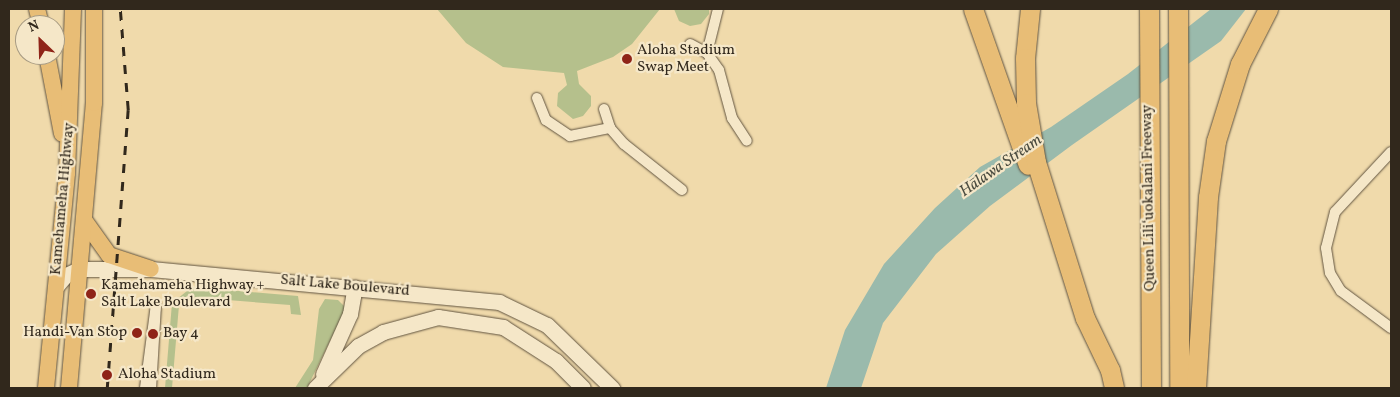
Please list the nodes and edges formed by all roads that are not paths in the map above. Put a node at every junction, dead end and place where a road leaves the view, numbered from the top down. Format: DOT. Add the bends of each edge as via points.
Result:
graph roads {
  1 [pos="74,9"];
  2 [pos="94,9"];
  3 [pos="105,9"];
  4 [pos="718,9"];
  5 [pos="973,9"];
  6 [pos="1030,9"];
  7 [pos="1148,9"];
  8 [pos="1268,9"];
  9 [pos="1178,16"];
  10 [pos="690,44"];
  11 [pos="707,53"];
  12 [pos="50,65"];
  13 [pos="537,98"];
  14 [pos="94,103"];
  15 [pos="604,109"];
  16 [pos="1022,127"];
  17 [pos="610,128"];
  18 [pos="747,141"];
  19 [pos="1391,152"];
  20 [pos="67,173"];
  21 [pos="682,190"];
  22 [pos="84,220"];
  23 [pos="79,269"];
  24 [pos="151,269"];
  25 [pos="355,287"];
  26 [pos="56,288"];
  27 [pos="1391,328"];
  28 [pos="48,384"];
  29 [pos="316,387"];
  30 [pos="69,388"];
  31 [pos="145,388"];
  32 [pos="151,388"];
  33 [pos="583,388"];
  34 [pos="612,388"];
  35 [pos="1114,388"];
  36 [pos="1151,388"];
  37 [pos="1179,388"];
  38 [pos="1196,388"];
  1 -- 20 [label="main road, Kamehameha Highway"];
  2 -- 14 [label="main road, Kamehameha Highway"];
  3 -- 14 [label="main road"];
  4 -- 11 [label="street"];
  5 -- 16 [label="highway"];
  6 -- 16 [label="highway"];
  7 -- 36 [label="highway, Queen Liliʻuokalani Freeway"];
  8 -- 38 [label="highway" via="1240,64 1216,140 1208,197"];
  9 -- 37 [label="highway, Queen Liliʻuokalani Freeway"];
  10 -- 11 [label="street"];
  11 -- 18 [label="street" via="719,70 732,118"];
  12 -- 20 [label="main road"];
  13 -- 17 [label="street" via="546,120 570,136"];
  14 -- 22 [label="main road, Kamehameha Highway"];
  15 -- 17 [label="street"];
  16 -- 35 [label="highway" via="1085,318 1110,370"];
  17 -- 21 [label="street" via="624,144"];
  19 -- 27 [label="street" via="1335,212 1326,248 1330,273 1341,291"];
  20 -- 26 [label="main road, Kamehameha Highway"];
  22 -- 23 [label="main road, Kamehameha Highway"];
  22 -- 24 [label="main road" via="109,255"];
  23 -- 24 [label="main road, Salt Lake Boulevard"];
  23 -- 26 [label="main road" via="66,275"];
  23 -- 30 [label="main road, Kamehameha Highway"];
  24 -- 25 [label="main road, Salt Lake Boulevard"];
  25 -- 29 [label="main road" via="345,329"];
  25 -- 34 [label="main road, Salt Lake Boulevard" via="463,297 507,306 546,325"];
  26 -- 28 [label="main road, Kamehameha Highway"];
  29 -- 33 [label="main road" via="358,346 383,332 438,317 503,327 549,356"];
  31 -- 32 [label="street" via="156,305"];
}
